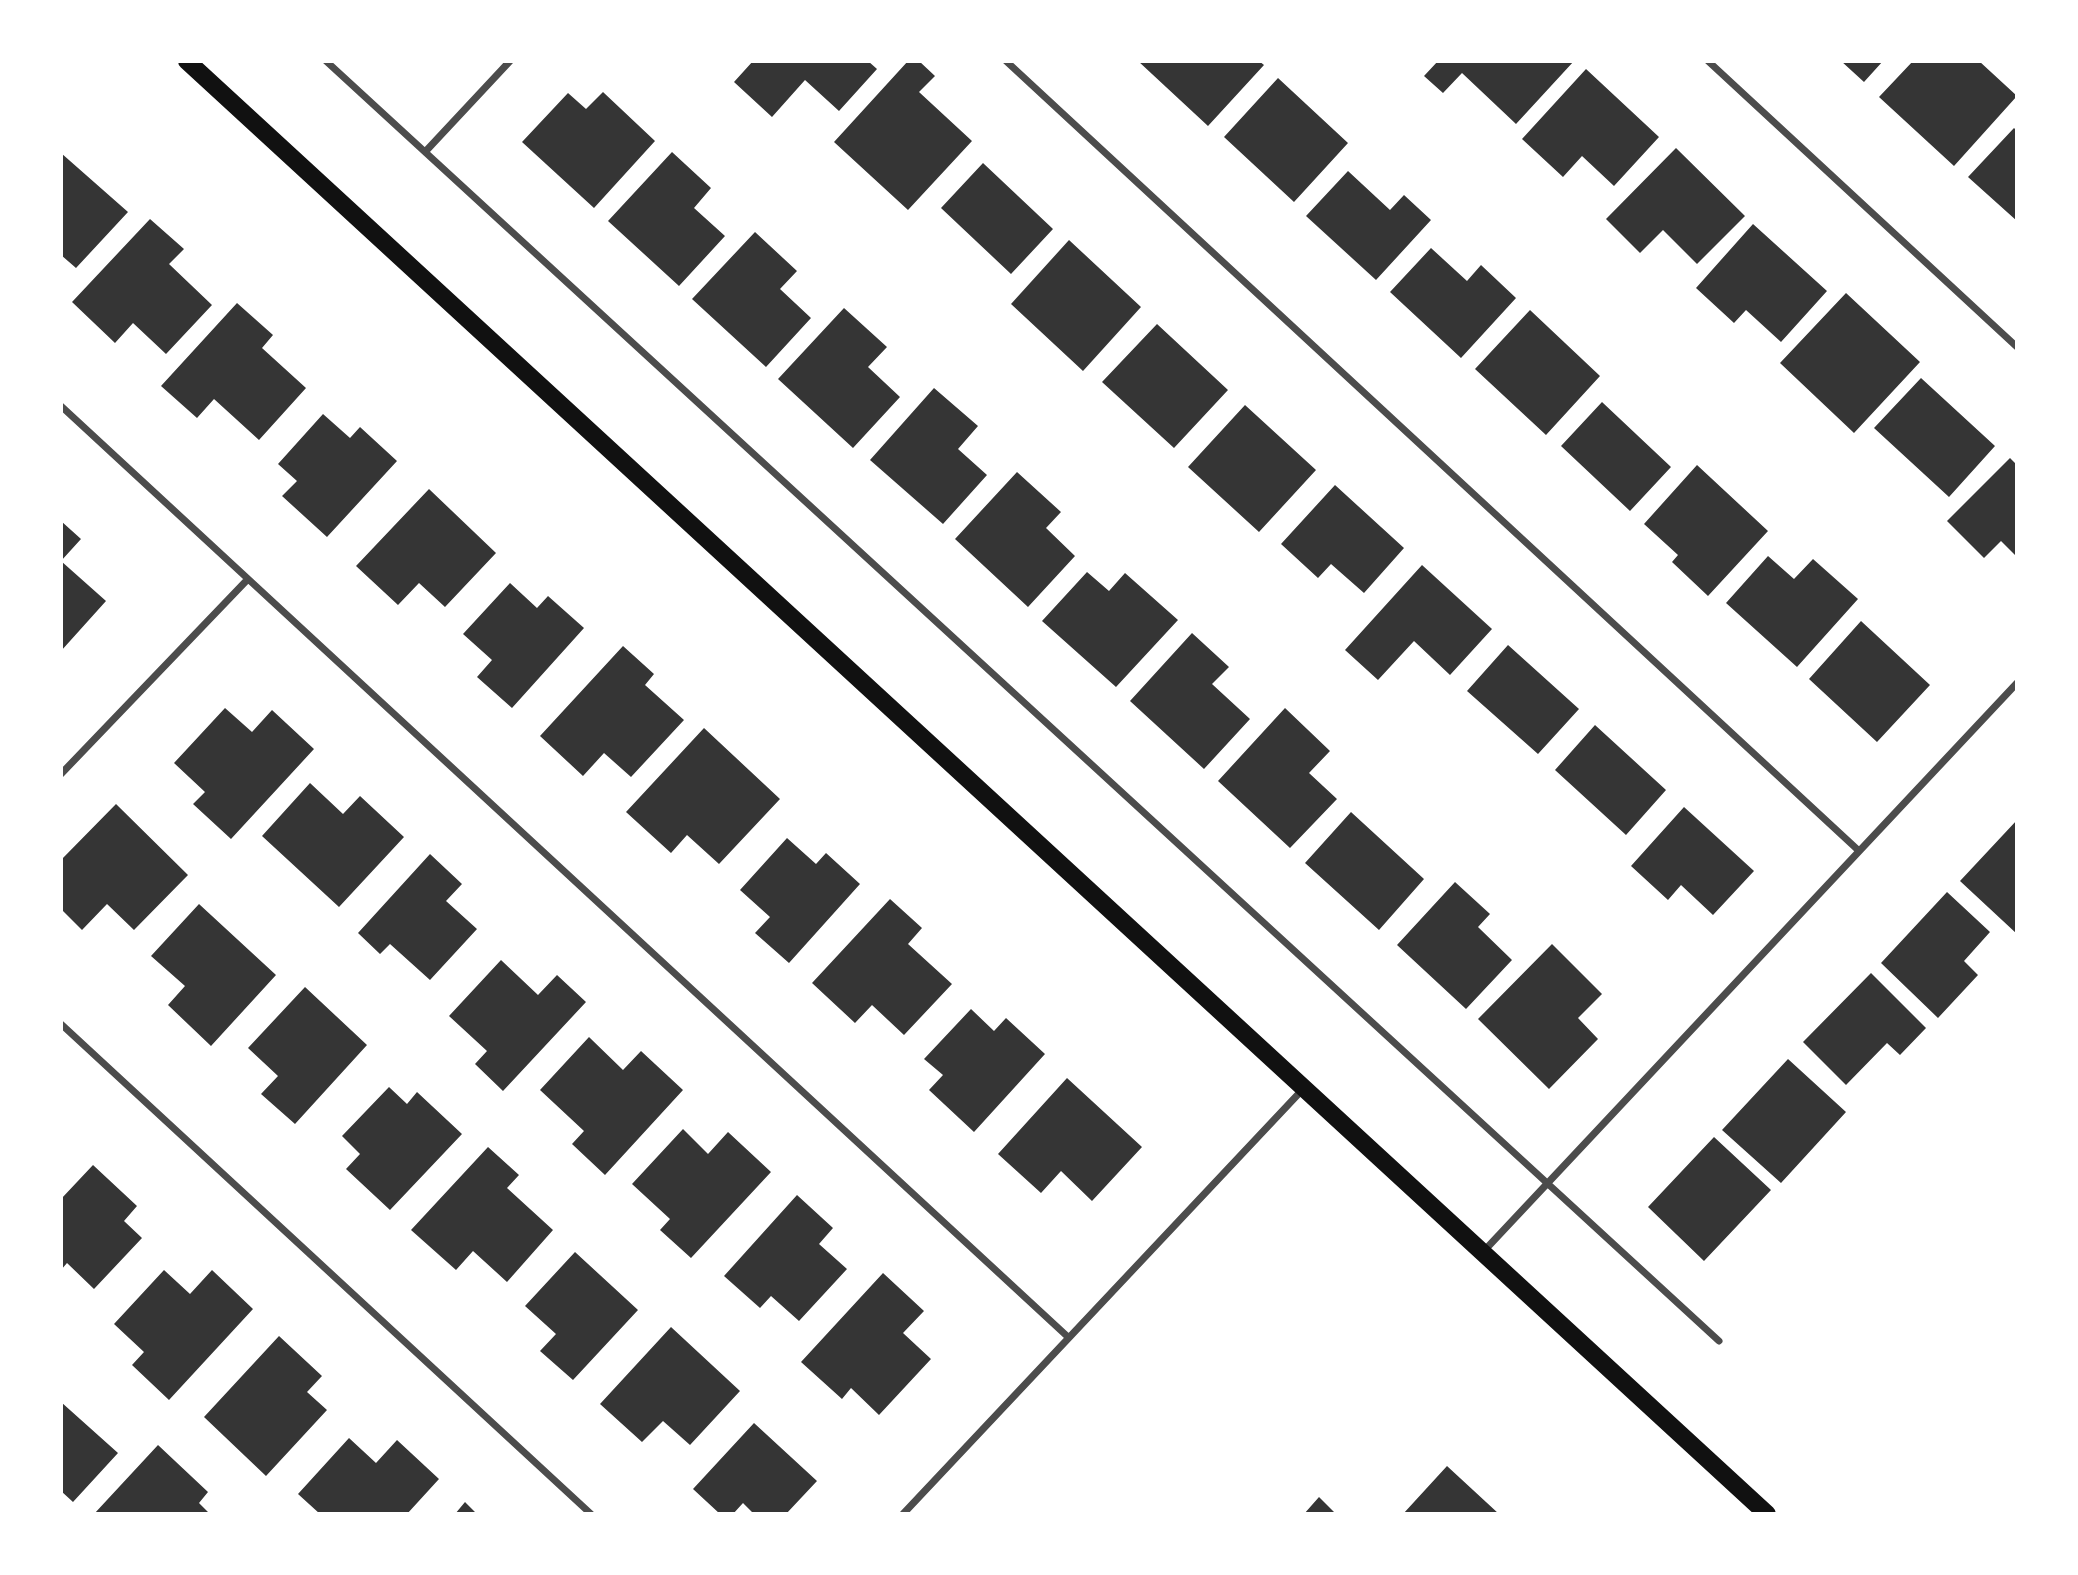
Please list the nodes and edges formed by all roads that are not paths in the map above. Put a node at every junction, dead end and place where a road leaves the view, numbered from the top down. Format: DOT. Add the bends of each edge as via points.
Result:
graph roads {
  1 [pos="187,61"];
  2 [pos="326,61"];
  3 [pos="510,61"];
  4 [pos="1006,61"];
  5 [pos="1708,61"];
  6 [pos="425,152"];
  7 [pos="2017,347"];
  8 [pos="61,406"];
  9 [pos="248,579"];
  10 [pos="2017,683"];
  11 [pos="61,774"];
  12 [pos="1858,850"];
  13 [pos="61,1024"];
  14 [pos="1305,1088"];
  15 [pos="1546,1184"];
  16 [pos="1482,1253"];
  17 [pos="1068,1337"];
  18 [pos="1719,1341"];
  19 [pos="591,1514"];
  20 [pos="903,1514"];
  21 [pos="1767,1514"];
  1 -- 14 [label="main road"];
  2 -- 6 [label="street"];
  3 -- 6 [label="street"];
  4 -- 12 [label="street"];
  5 -- 7 [label="street"];
  6 -- 15 [label="street"];
  8 -- 9 [label="street"];
  9 -- 11 [label="street"];
  9 -- 17 [label="street"];
  10 -- 12 [label="street"];
  12 -- 15 [label="street"];
  13 -- 19 [label="street"];
  14 -- 16 [label="main road"];
  14 -- 17 [label="street"];
  15 -- 16 [label="street"];
  15 -- 18 [label="street"];
  16 -- 21 [label="main road"];
  17 -- 20 [label="street"];
}
